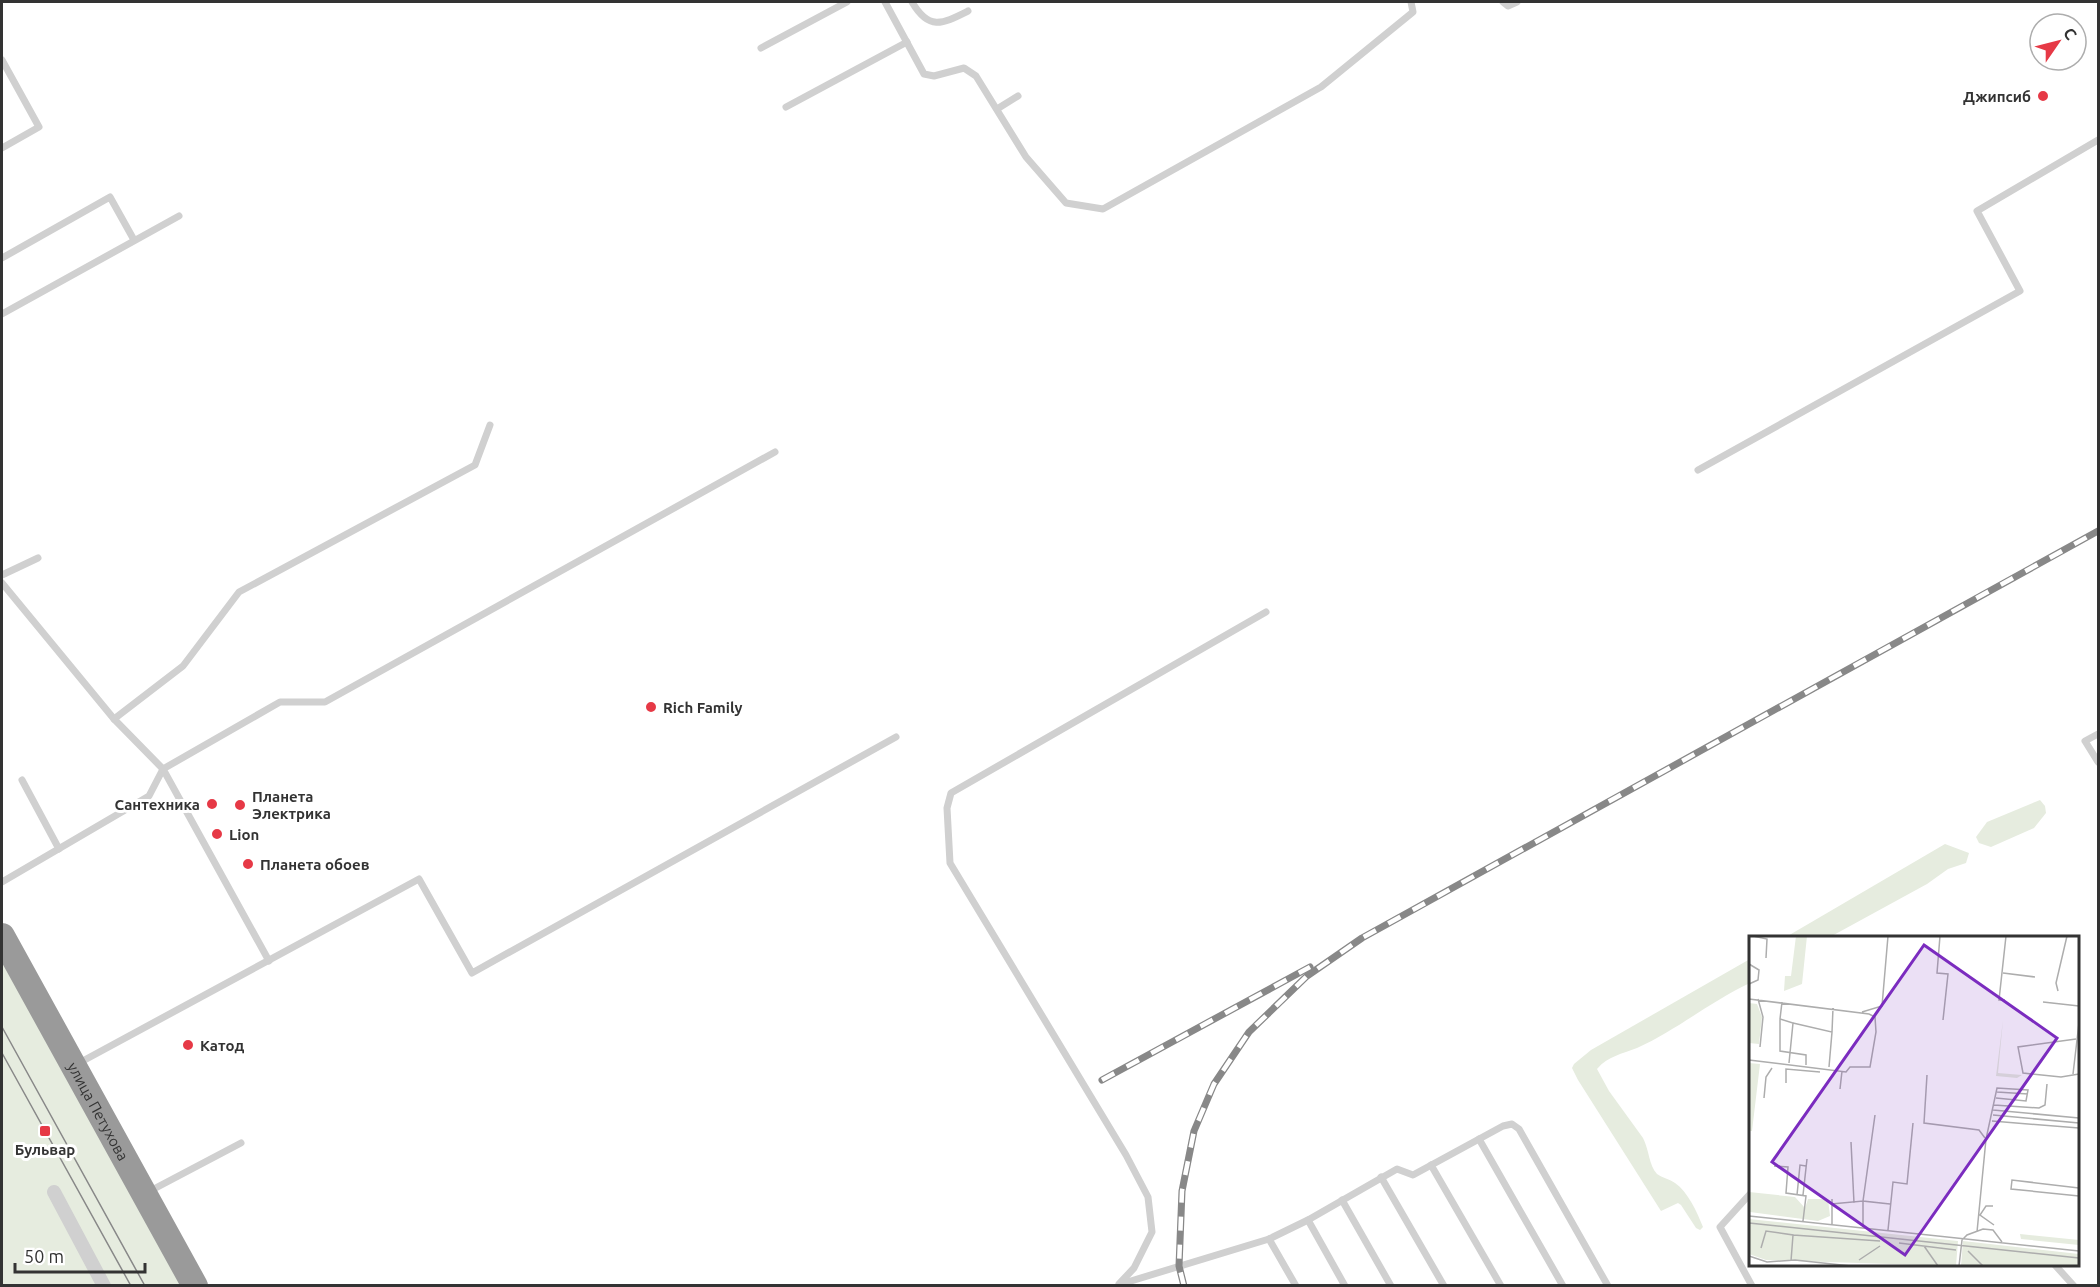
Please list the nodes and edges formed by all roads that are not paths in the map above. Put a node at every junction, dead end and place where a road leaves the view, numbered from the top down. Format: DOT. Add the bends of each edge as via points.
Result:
graph roads {
  1 [pos="847,2"];
  2 [pos="885,2"];
  3 [pos="912,2"];
  4 [pos="1411,2"];
  5 [pos="1503,2"];
  6 [pos="1517,2"];
  7 [pos="968,11"];
  8 [pos="907,42"];
  9 [pos="761,48"];
  10 [pos="2,60"];
  11 [pos="1018,96"];
  12 [pos="786,107"];
  13 [pos="997,110"];
  14 [pos="2098,140"];
  15 [pos="2,148"];
  16 [pos="179,216"];
  17 [pos="134,240"];
  18 [pos="2,258"];
  19 [pos="2,314"];
  20 [pos="490,425"];
  21 [pos="775,452"];
  22 [pos="1698,470"];
  23 [pos="38,558"];
  24 [pos="2,575"];
  25 [pos="2,583"];
  26 [pos="1266,612"];
  27 [pos="114,719"];
  28 [pos="2098,734"];
  29 [pos="896,737"];
  30 [pos="2098,762"];
  31 [pos="163,769"];
  32 [pos="22,780"];
  33 [pos="59,849"];
  34 [pos="2,882"];
  35 [pos="2,936"];
  36 [pos="269,961"];
  37 [pos="74,1066"];
  38 [pos="1479,1139"];
  39 [pos="242,1143"];
  40 [pos="1431,1165"];
  41 [pos="1381,1177"];
  42 [pos="54,1192"];
  43 [pos="144,1194"];
  44 [pos="1749,1195"];
  45 [pos="1341,1200"];
  46 [pos="1308,1220"];
  47 [pos="1269,1239"];
  48 [pos="2056,1266"];
  49 [pos="1118,1285"];
  50 [pos="104,1286"];
  51 [pos="195,1286"];
  52 [pos="1296,1286"];
  53 [pos="1345,1286"];
  54 [pos="1391,1286"];
  55 [pos="1444,1286"];
  56 [pos="1501,1286"];
  57 [pos="1563,1286"];
  58 [pos="1608,1286"];
  59 [pos="1752,1286"];
  60 [pos="2074,1286"];
  1 -- 9 [label="lane"];
  2 -- 8 [label="lane"];
  3 -- 7 [label="lane" via="929,22 943,23"];
  4 -- 13 [label="lane" via="1413,12 1321,87 1103,209 1065,203 1026,157"];
  5 -- 6 [label="lane" via="1508,6"];
  8 -- 12 [label="lane"];
  8 -- 13 [label="lane" via="924,74 934,76 964,68 976,76"];
  10 -- 15 [label="lane" via="39,127"];
  11 -- 13 [label="lane"];
  14 -- 22 [label="lane" via="1977,211 2020,291"];
  16 -- 17 [label="lane"];
  17 -- 18 [label="lane" via="110,197"];
  17 -- 19 [label="lane"];
  20 -- 27 [label="lane" via="475,465 239,592 183,666"];
  21 -- 31 [label="lane" via="325,702 280,702"];
  23 -- 24 [label="lane"];
  25 -- 27 [label="lane"];
  26 -- 49 [label="lane" via="951,793 947,808 950,863 1148,1197 1152,1233 1134,1268"];
  27 -- 31 [label="lane"];
  28 -- 30 [label="lane" via="2085,741"];
  29 -- 36 [label="lane" via="472,973 419,879"];
  31 -- 33 [label="lane" via="149,796"];
  31 -- 36 [label="lane"];
  32 -- 33 [label="lane"];
  33 -- 34 [label="lane"];
  35 -- 37 [label="highway, улица Петухова"];
  36 -- 37 [label="lane"];
  37 -- 43 [label="highway, улица Петухова"];
  38 -- 40 [label="lane"];
  38 -- 57 [label="lane"];
  38 -- 58 [label="lane" via="1503,1126 1512,1124 1520,1129"];
  39 -- 43 [label="lane"];
  40 -- 41 [label="lane" via="1413,1175 1397,1168"];
  40 -- 56 [label="lane"];
  41 -- 45 [label="lane"];
  41 -- 55 [label="lane"];
  42 -- 50 [label="street"];
  43 -- 51 [label="highway, улица Петухова"];
  44 -- 59 [label="lane" via="1720,1227"];
  45 -- 46 [label="lane"];
  45 -- 54 [label="lane"];
  46 -- 47 [label="lane"];
  46 -- 53 [label="lane"];
  47 -- 49 [label="lane"];
  47 -- 52 [label="lane"];
  48 -- 60 [label="lane"];
}
